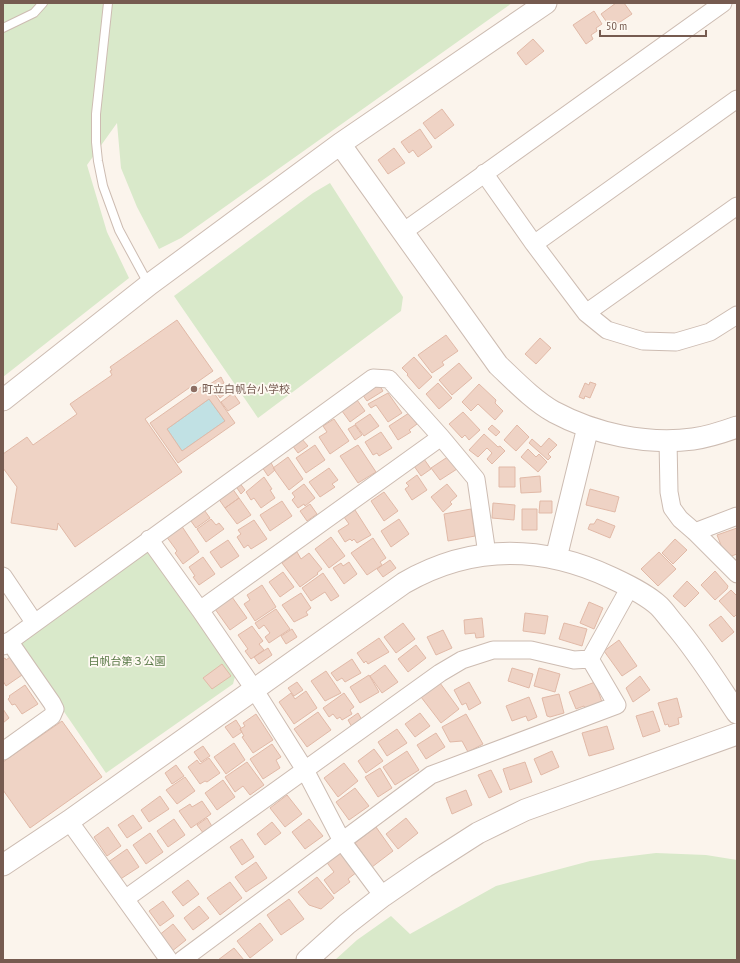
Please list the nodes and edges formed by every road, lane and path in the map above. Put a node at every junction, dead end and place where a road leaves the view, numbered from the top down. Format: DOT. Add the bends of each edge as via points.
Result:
graph roads {
  1 [pos="43,3"];
  2 [pos="108,3"];
  3 [pos="546,3"];
  4 [pos="723,3"];
  5 [pos="3,28"];
  6 [pos="737,99"];
  7 [pos="340,144"];
  8 [pos="484,173"];
  9 [pos="737,206"];
  10 [pos="403,232"];
  11 [pos="534,244"];
  12 [pos="150,284"];
  13 [pos="586,313"];
  14 [pos="737,315"];
  15 [pos="3,400"];
  16 [pos="588,427"];
  17 [pos="737,427"];
  18 [pos="441,437"];
  19 [pos="668,440"];
  20 [pos="737,516"];
  21 [pos="695,532"];
  22 [pos="149,540"];
  23 [pos="487,554"];
  24 [pos="556,558"];
  25 [pos="737,574"];
  26 [pos="3,576"];
  27 [pos="630,587"];
  28 [pos="200,610"];
  29 [pos="34,622"];
  30 [pos="6,643"];
  31 [pos="590,659"];
  32 [pos="254,689"];
  33 [pos="737,713"];
  34 [pos="737,734"];
  35 [pos="3,751"];
  36 [pos="305,770"];
  37 [pos="69,821"];
  38 [pos="342,841"];
  39 [pos="3,865"];
  40 [pos="383,896"];
  41 [pos="126,899"];
  42 [pos="169,960"];
  43 [pos="182,960"];
  44 [pos="307,960"];
  1 -- 5 [label="lane" via="34,13"];
  2 -- 12 [label="lane" via="96,114 98,161 105,192 119,230"];
  3 -- 7 [label="street"];
  4 -- 8 [label="street"];
  6 -- 11 [label="street"];
  7 -- 10 [label="street"];
  7 -- 12 [label="street"];
  8 -- 10 [label="street"];
  8 -- 11 [label="street"];
  9 -- 13 [label="street"];
  10 -- 16 [label="street" via="498,365 529,394 554,412"];
  11 -- 13 [label="street"];
  12 -- 15 [label="street"];
  13 -- 14 [label="street" via="607,330 643,341 676,342 710,332"];
  16 -- 19 [label="street" via="624,437"];
  16 -- 24 [label="street"];
  17 -- 19 [label="street" via="693,439"];
  18 -- 22 [label="street" via="389,379 373,378"];
  18 -- 23 [label="street" via="476,479"];
  18 -- 28 [label="street"];
  19 -- 21 [label="street" via="669,492 672,508"];
  20 -- 21 [label="street"];
  21 -- 25 [label="street"];
  22 -- 28 [label="street"];
  22 -- 29 [label="street"];
  23 -- 24 [label="street" via="520,553"];
  23 -- 32 [label="street" via="442,564 404,583"];
  24 -- 27 [label="street" via="590,568"];
  26 -- 29 [label="street"];
  27 -- 31 [label="street"];
  27 -- 33 [label="street" via="658,605 689,642"];
  28 -- 32 [label="street"];
  29 -- 30 [label="street"];
  30 -- 35 [label="street" via="55,710 52,716"];
  31 -- 36 [label="street" via="574,660 531,650 493,650 462,660"];
  31 -- 38 [label="street" via="617,705 431,775"];
  32 -- 36 [label="street"];
  32 -- 37 [label="street"];
  34 -- 40 [label="street" via="524,810 478,833"];
  36 -- 38 [label="street"];
  36 -- 41 [label="street"];
  37 -- 39 [label="street"];
  37 -- 41 [label="street"];
  38 -- 40 [label="street"];
  38 -- 43 [label="street"];
  40 -- 44 [label="street"];
  41 -- 42 [label="street"];
}
